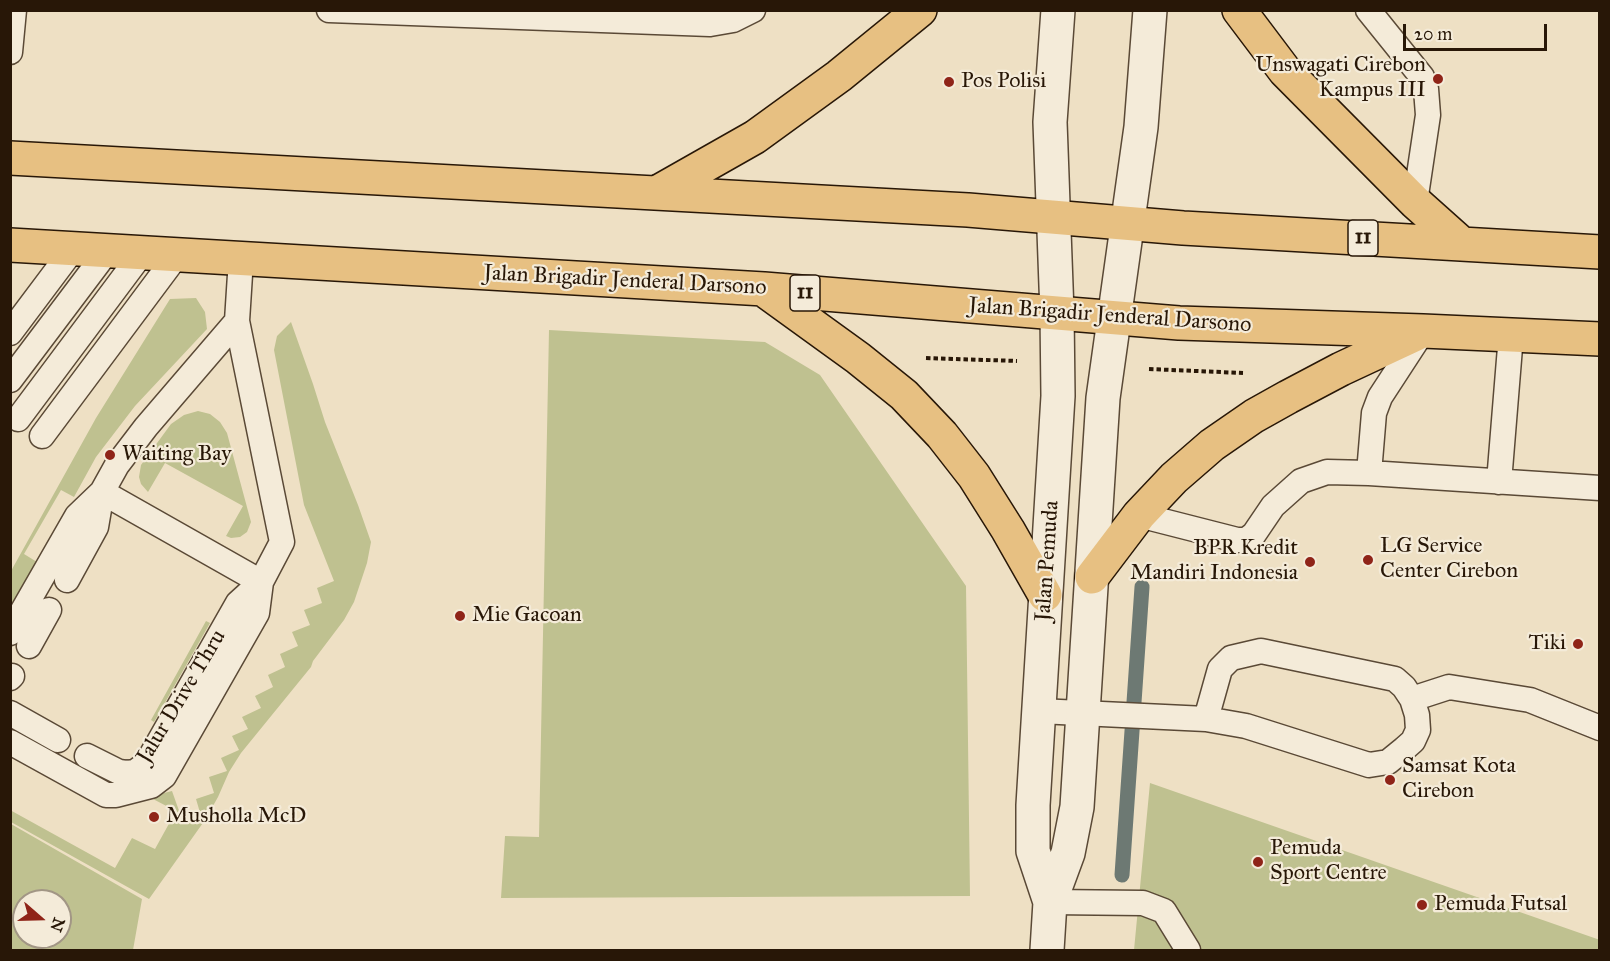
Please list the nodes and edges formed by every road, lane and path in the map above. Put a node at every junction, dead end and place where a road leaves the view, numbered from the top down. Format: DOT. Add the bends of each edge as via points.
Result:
graph roads {
  1 [pos="14,10"];
  2 [pos="329,10"];
  3 [pos="753,10"];
  4 [pos="920,10"];
  5 [pos="1058,10"];
  6 [pos="1150,10"];
  7 [pos="1239,10"];
  8 [pos="1368,10"];
  9 [pos="10,52"];
  10 [pos="10,158"];
  11 [pos="658,192"];
  12 [pos="1415,202"];
  13 [pos="1054,218"];
  14 [pos="1127,223"];
  15 [pos="1462,244"];
  16 [pos="10,245"];
  17 [pos="73,249"];
  18 [pos="108,250"];
  19 [pos="1599,252"];
  20 [pos="142,253"];
  21 [pos="177,255"];
  22 [pos="241,259"];
  23 [pos="764,289"];
  24 [pos="1057,313"];
  25 [pos="1114,318"];
  26 [pos="237,321"];
  27 [pos="1423,331"];
  28 [pos="10,333"];
  29 [pos="1511,335"];
  30 [pos="1599,339"];
  31 [pos="921,358"];
  32 [pos="1027,361"];
  33 [pos="1139,369"];
  34 [pos="1254,374"];
  35 [pos="10,380"];
  36 [pos="18,418"];
  37 [pos="42,436"];
  38 [pos="1369,473"];
  39 [pos="1499,482"];
  40 [pos="1599,488"];
  41 [pos="102,492"];
  42 [pos="1139,515"];
  43 [pos="1092,577"];
  44 [pos="67,580"];
  45 [pos="261,582"];
  46 [pos="1045,595"];
  47 [pos="49,610"];
  48 [pos="20,639"];
  49 [pos="1412,699"];
  50 [pos="1039,711"];
  51 [pos="10,713"];
  52 [pos="1083,713"];
  53 [pos="1206,719"];
  54 [pos="1599,728"];
  55 [pos="58,740"];
  56 [pos="10,742"];
  57 [pos="87,756"];
  58 [pos="1050,902"];
  59 [pos="1047,951"];
  60 [pos="1188,951"];
  1 -- 9 [label="lane"];
  2 -- 3 [label="lane" via="710,24 733,20"];
  4 -- 11 [label="highway" via="839,76 754,137"];
  5 -- 13 [label="street, Jalan Pemuda" via="1050,122"];
  6 -- 14 [label="street, Jalan Pemuda" via="1141,127"];
  7 -- 12 [label="highway" via="1285,71"];
  8 -- 12 [label="lane" via="1422,77 1425,89 1428,115"];
  10 -- 11 [label="highway, 11"];
  11 -- 13 [label="highway, 11"];
  12 -- 15 [label="highway"];
  13 -- 14 [label="highway, 11"];
  13 -- 24 [label="street, Jalan Pemuda"];
  14 -- 15 [label="highway, 11"];
  14 -- 25 [label="street, Jalan Pemuda"];
  15 -- 19 [label="highway, 11"];
  16 -- 17 [label="highway, Jalan Brigadir Jenderal Darsono / 11"];
  17 -- 18 [label="highway, Jalan Brigadir Jenderal Darsono / 11"];
  17 -- 28 [label="lane"];
  18 -- 20 [label="highway, Jalan Brigadir Jenderal Darsono / 11"];
  18 -- 35 [label="lane"];
  20 -- 21 [label="highway, Jalan Brigadir Jenderal Darsono / 11"];
  20 -- 36 [label="lane"];
  21 -- 22 [label="highway, Jalan Brigadir Jenderal Darsono / 11"];
  21 -- 37 [label="lane"];
  22 -- 23 [label="highway, Jalan Brigadir Jenderal Darsono / 11"];
  22 -- 26 [label="lane"];
  23 -- 24 [label="highway, Jalan Brigadir Jenderal Darsono / 11"];
  23 -- 46 [label="highway" via="858,358 904,396 942,435 974,476"];
  24 -- 25 [label="highway, Jalan Brigadir Jenderal Darsono / 11"];
  24 -- 46 [label="street, Jalan Pemuda" via="1058,396"];
  25 -- 27 [label="highway, Jalan Brigadir Jenderal Darsono / 11"];
  25 -- 43 [label="street, Jalan Pemuda" via="1103,398"];
  26 -- 41 [label="lane" via="146,427"];
  26 -- 45 [label="lane" via="282,542"];
  27 -- 29 [label="highway, Jalan Brigadir Jenderal Darsono / 11"];
  27 -- 38 [label="lane" via="1380,397 1374,413"];
  27 -- 42 [label="highway" via="1254,416 1174,478"];
  29 -- 30 [label="highway, Jalan Brigadir Jenderal Darsono / 11"];
  29 -- 39 [label="lane"];
  31 -- 32 [label="path"];
  33 -- 34 [label="path"];
  38 -- 39 [label="lane"];
  38 -- 42 [label="lane" via="1327,472 1301,481 1273,506 1246,540"];
  39 -- 40 [label="lane"];
  41 -- 44 [label="lane" via="96,527"];
  41 -- 45 [label="lane"];
  41 -- 48 [label="lane" via="77,516"];
  42 -- 43 [label="highway"];
  43 -- 52 [label="street, Jalan Pemuda"];
  45 -- 56 [label="lane" via="257,613 164,776 151,786 106,795"];
  45 -- 57 [label="lane, Jalur Drive Thru" via="238,603 147,763 127,773"];
  46 -- 50 [label="street, Jalan Pemuda"];
  47 -- 48 [label="lane"];
  49 -- 53 [label="lane" via="1395,679 1261,651 1231,658 1220,669"];
  49 -- 53 [label="lane" via="1418,730 1413,741 1388,762 1369,765 1246,726"];
  49 -- 54 [label="lane" via="1449,687 1530,700"];
  50 -- 52 [label="lane"];
  50 -- 58 [label="street, Jalan Pemuda" via="1033,851"];
  51 -- 55 [label="lane"];
  52 -- 53 [label="lane"];
  52 -- 58 [label="street, Jalan Pemuda" via="1077,807 1068,853"];
  58 -- 59 [label="street, Jalan Pemuda"];
  58 -- 60 [label="lane" via="1143,903 1164,911"];
}
